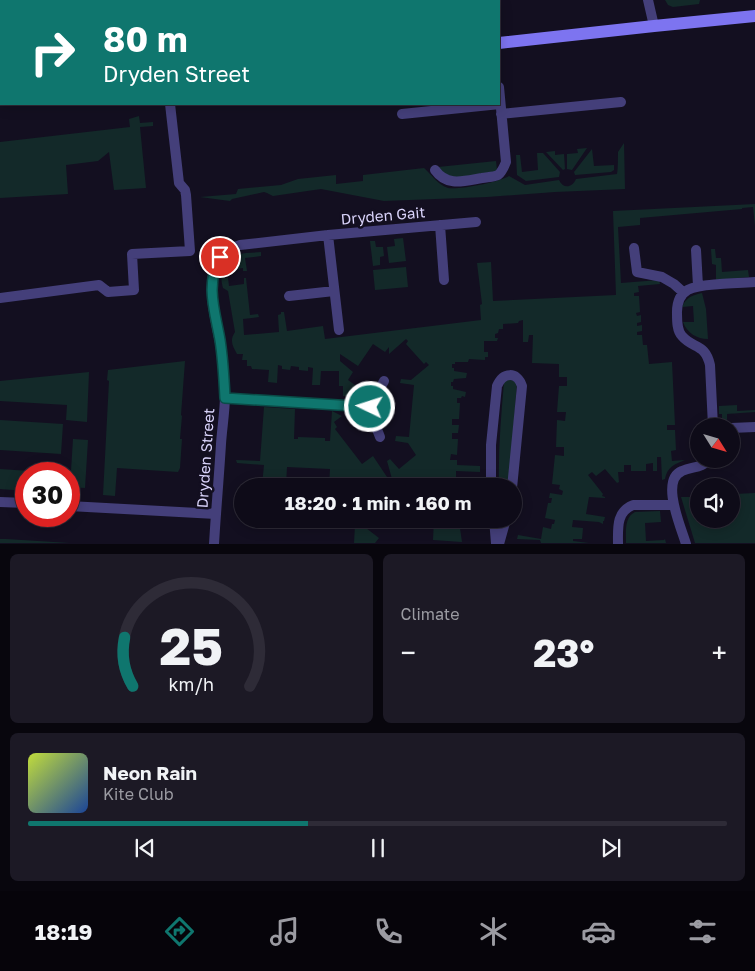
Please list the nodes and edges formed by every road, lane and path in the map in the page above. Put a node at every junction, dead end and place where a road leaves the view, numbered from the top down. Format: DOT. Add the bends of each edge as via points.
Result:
graph roads {
  1 [pos="648,0"];
  2 [pos="755,16"];
  3 [pos="654,26"];
  4 [pos="500,43"];
  5 [pos="500,98"];
  6 [pos="622,102"];
  7 [pos="170,105"];
  8 [pos="501,109"];
  9 [pos="402,114"];
  10 [pos="435,170"];
  11 [pos="476,222"];
  12 [pos="440,225"];
  13 [pos="328,235"];
  14 [pos="634,248"];
  15 [pos="696,250"];
  16 [pos="220,257"];
  17 [pos="444,280"];
  18 [pos="755,282"];
  19 [pos="698,286"];
  20 [pos="334,291"];
  21 [pos="684,293"];
  22 [pos="289,296"];
  23 [pos="0,298"];
  24 [pos="339,330"];
  25 [pos="384,381"];
  26 [pos="225,398"];
  27 [pos="370,407"];
  28 [pos="713,418"];
  29 [pos="755,427"];
  30 [pos="740,428"];
  31 [pos="380,437"];
  32 [pos="693,468"];
  33 [pos="490,478"];
  34 [pos="513,478"];
  35 [pos="0,502"];
  36 [pos="15,503"];
  37 [pos="674,505"];
  38 [pos="80,507"];
  39 [pos="216,514"];
  40 [pos="495,528"];
  41 [pos="503,528"];
  42 [pos="214,544"];
  43 [pos="498,544"];
  44 [pos="618,544"];
  45 [pos="686,544"];
  1 -- 3 [label="street"];
  2 -- 3 [label="street"];
  3 -- 4 [label="street"];
  5 -- 8 [label="street"];
  6 -- 8 [label="street"];
  7 -- 23 [label="street" via="178,183 186,196 190,251 132,254 134,290 108,292 100,285"];
  8 -- 9 [label="street"];
  8 -- 10 [label="street" via="506,162 500,174 457,182 442,178"];
  11 -- 12 [label="street, Dryden Gait"];
  12 -- 13 [label="street, Dryden Gait"];
  12 -- 17 [label="street, Dryden Gait"];
  13 -- 16 [label="street, Dryden Gait" via="240,245 225,251"];
  13 -- 20 [label="street, Dryden Gait"];
  14 -- 21 [label="street" via="637,272 662,277"];
  15 -- 19 [label="street"];
  16 -- 26 [label="street, Dryden Street" via="213,274 212,293"];
  18 -- 19 [label="street"];
  19 -- 21 [label="street"];
  20 -- 22 [label="street"];
  20 -- 24 [label="street, Dryden Gait"];
  21 -- 28 [label="street" via="677,307 679,331 709,359"];
  25 -- 27 [label="street"];
  26 -- 27 [label="street"];
  26 -- 39 [label="street, Dryden Street"];
  27 -- 31 [label="street"];
  29 -- 30 [label="street"];
  32 -- 37 [label="street" via="681,471 671,485"];
  33 -- 34 [label="street" via="497,386 502,378 512,375 522,386"];
  35 -- 36 [label="street"];
  37 -- 44 [label="street" via="628,507 618,522"];
  37 -- 45 [label="street"];
  38 -- 39 [label="street"];
  39 -- 42 [label="street, Dryden Street"];
  40 -- 43 [label="street"];
  41 -- 43 [label="street"];
}
